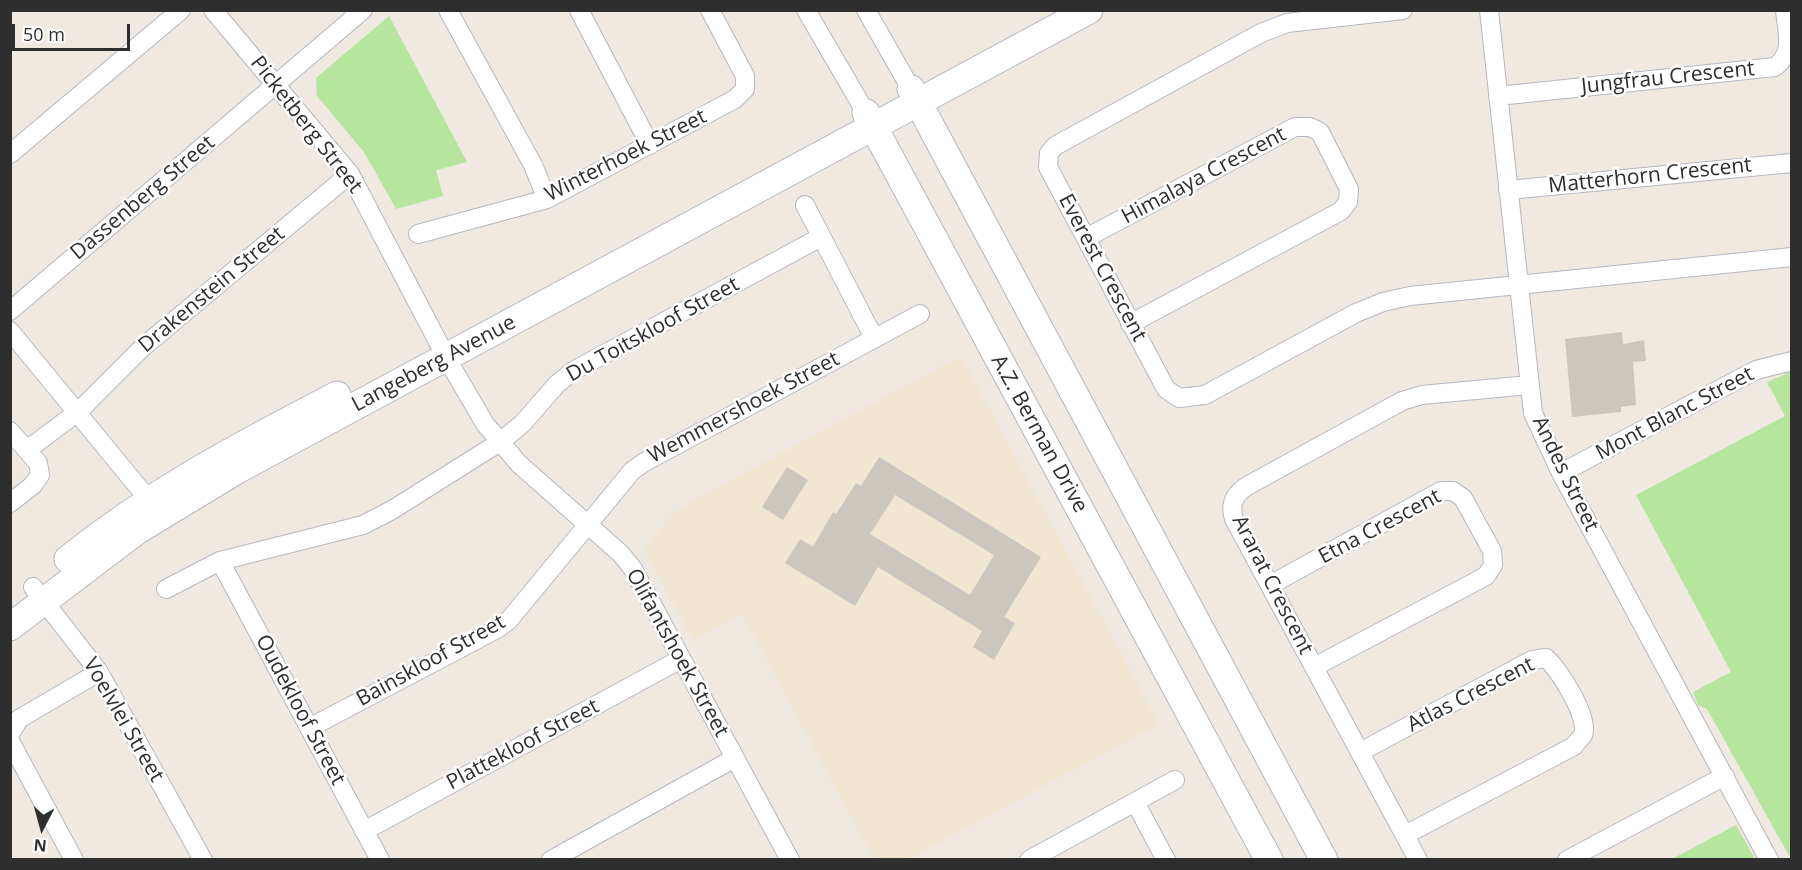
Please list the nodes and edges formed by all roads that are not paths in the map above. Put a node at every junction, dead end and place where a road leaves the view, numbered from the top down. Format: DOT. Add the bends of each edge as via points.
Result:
graph roads {
  1 [pos="181,10"];
  2 [pos="213,10"];
  3 [pos="363,10"];
  4 [pos="448,10"];
  5 [pos="579,10"];
  6 [pos="710,10"];
  7 [pos="806,10"];
  8 [pos="866,10"];
  9 [pos="1055,10"];
  10 [pos="1089,10"];
  11 [pos="1402,10"];
  12 [pos="1489,10"];
  13 [pos="1785,10"];
  14 [pos="276,86"];
  15 [pos="914,95"];
  16 [pos="1498,96"];
  17 [pos="870,119"];
  18 [pos="650,145"];
  19 [pos="10,154"];
  20 [pos="1791,163"];
  21 [pos="350,174"];
  22 [pos="1508,190"];
  23 [pos="547,199"];
  24 [pos="805,206"];
  25 [pos="418,234"];
  26 [pos="821,237"];
  27 [pos="1086,238"];
  28 [pos="1791,257"];
  29 [pos="1519,285"];
  30 [pos="10,311"];
  31 [pos="920,314"];
  32 [pos="1130,324"];
  33 [pos="10,331"];
  34 [pos="874,338"];
  35 [pos="442,349"];
  36 [pos="1791,361"];
  37 [pos="1529,385"];
  38 [pos="79,411"];
  39 [pos="10,431"];
  40 [pos="500,442"];
  41 [pos="27,450"];
  42 [pos="1561,473"];
  43 [pos="10,503"];
  44 [pos="153,508"];
  45 [pos="587,525"];
  46 [pos="220,561"];
  47 [pos="1270,585"];
  48 [pos="166,589"];
  49 [pos="38,594"];
  50 [pos="10,604"];
  51 [pos="10,627"];
  52 [pos="681,659"];
  53 [pos="1314,667"];
  54 [pos="99,672"];
  55 [pos="309,728"];
  56 [pos="10,734"];
  57 [pos="10,741"];
  58 [pos="1360,752"];
  59 [pos="735,758"];
  60 [pos="1725,776"];
  61 [pos="1176,780"];
  62 [pos="1135,802"];
  63 [pos="364,831"];
  64 [pos="1405,835"];
  65 [pos="789,859"];
  66 [pos="74,860"];
  67 [pos="203,860"];
  68 [pos="380,860"];
  69 [pos="551,860"];
  70 [pos="1029,860"];
  71 [pos="1166,860"];
  72 [pos="1269,860"];
  73 [pos="1324,860"];
  74 [pos="1418,860"];
  75 [pos="1567,860"];
  76 [pos="1769,860"];
  1 -- 19 [label="street"];
  2 -- 14 [label="street, Picketberg Street"];
  3 -- 14 [label="street, Dassenberg Street"];
  4 -- 23 [label="street" via="533,165"];
  5 -- 18 [label="street"];
  6 -- 18 [label="street, Winterhoek Street" via="745,76 745,89 735,99"];
  7 -- 17 [label="street, A.Z. Berman Drive"];
  8 -- 15 [label="street"];
  9 -- 15 [label="street"];
  10 -- 15 [label="street"];
  11 -- 27 [label="street, Everest Crescent" via="1287,23 1055,146 1049,153 1048,166"];
  12 -- 16 [label="street, Andes Street"];
  13 -- 16 [label="street, Jungfrau Crescent" via="1788,50 1785,59 1775,67"];
  14 -- 21 [label="street, Picketberg Street"];
  14 -- 30 [label="street, Dassenberg Street"];
  15 -- 17 [label="street, Langeberg Avenue"];
  15 -- 73 [label="street"];
  16 -- 22 [label="street, Andes Street"];
  17 -- 35 [label="street, Langeberg Avenue"];
  17 -- 72 [label="street, A.Z. Berman Drive"];
  18 -- 23 [label="street, Winterhoek Street"];
  20 -- 22 [label="street, Matterhorn Crescent"];
  21 -- 35 [label="street, Picketberg Street"];
  21 -- 38 [label="street, Drakenstein Street" via="143,347"];
  22 -- 29 [label="street, Andes Street"];
  23 -- 25 [label="street, Winterhoek Street"];
  24 -- 26 [label="street"];
  26 -- 34 [label="street"];
  26 -- 40 [label="street, Du Toitskloof Street" via="573,370"];
  27 -- 32 [label="street, Everest Crescent"];
  27 -- 32 [label="street, Himalaya Crescent" via="1295,127 1320,132 1349,189 1348,202 1341,211"];
  28 -- 29 [label="street"];
  29 -- 32 [label="street, Everest Crescent" via="1383,302 1193,398 1179,398 1166,389"];
  29 -- 37 [label="street, Andes Street"];
  31 -- 34 [label="street, Wemmershoek Street"];
  33 -- 38 [label="street"];
  34 -- 45 [label="street, Wemmershoek Street" via="643,463"];
  35 -- 40 [label="street, Olifantshoek Street" via="485,424"];
  35 -- 44 [label="street, Langeberg Avenue" via="216,458"];
  36 -- 42 [label="street, Mont Blanc Street" via="1756,370"];
  37 -- 42 [label="street, Andes Street" via="1539,429"];
  37 -- 47 [label="street, Ararat Crescent" via="1422,395 1402,401 1239,492 1232,514"];
  38 -- 41 [label="street, Drakenstein Street"];
  38 -- 44 [label="street"];
  39 -- 41 [label="street"];
  40 -- 45 [label="street, Olifantshoek Street"];
  40 -- 46 [label="street, Du Toitskloof Street" via="363,525"];
  41 -- 43 [label="street" via="38,463 40,475"];
  42 -- 60 [label="street, Andes Street"];
  44 -- 49 [label="street, Langeberg Avenue"];
  45 -- 52 [label="street, Olifantshoek Street" via="633,569"];
  45 -- 55 [label="street, Bainskloof Street" via="497,629"];
  46 -- 48 [label="street, Du Toitskloof Street"];
  46 -- 55 [label="street, Oudekloof Street"];
  47 -- 53 [label="street, Ararat Crescent"];
  47 -- 53 [label="street, Etna Crescent" via="1441,491 1453,491 1463,498 1492,551 1493,565 1486,576"];
  49 -- 50 [label="street, Langeberg Avenue"];
  49 -- 51 [label="street, Langeberg Avenue"];
  49 -- 54 [label="street, Voelvlei Street"];
  52 -- 59 [label="street, Olifantshoek Street"];
  52 -- 63 [label="street, Plattekloof Street"];
  53 -- 58 [label="street, Ararat Crescent"];
  54 -- 56 [label="street" via="19,719"];
  54 -- 67 [label="street, Voelvlei Street"];
  55 -- 63 [label="street, Oudekloof Street"];
  57 -- 66 [label="street"];
  58 -- 64 [label="street, Ararat Crescent"];
  58 -- 64 [label="street, Atlas Crescent" via="1532,660 1546,658 1558,668 1584,722 1583,734 1574,746"];
  59 -- 65 [label="street, Olifantshoek Street"];
  59 -- 69 [label="street"];
  60 -- 75 [label="street"];
  60 -- 76 [label="street, Andes Street"];
  61 -- 62 [label="street"];
  62 -- 70 [label="street"];
  62 -- 71 [label="street"];
  63 -- 68 [label="street, Oudekloof Street"];
  64 -- 74 [label="street, Ararat Crescent"];
}
